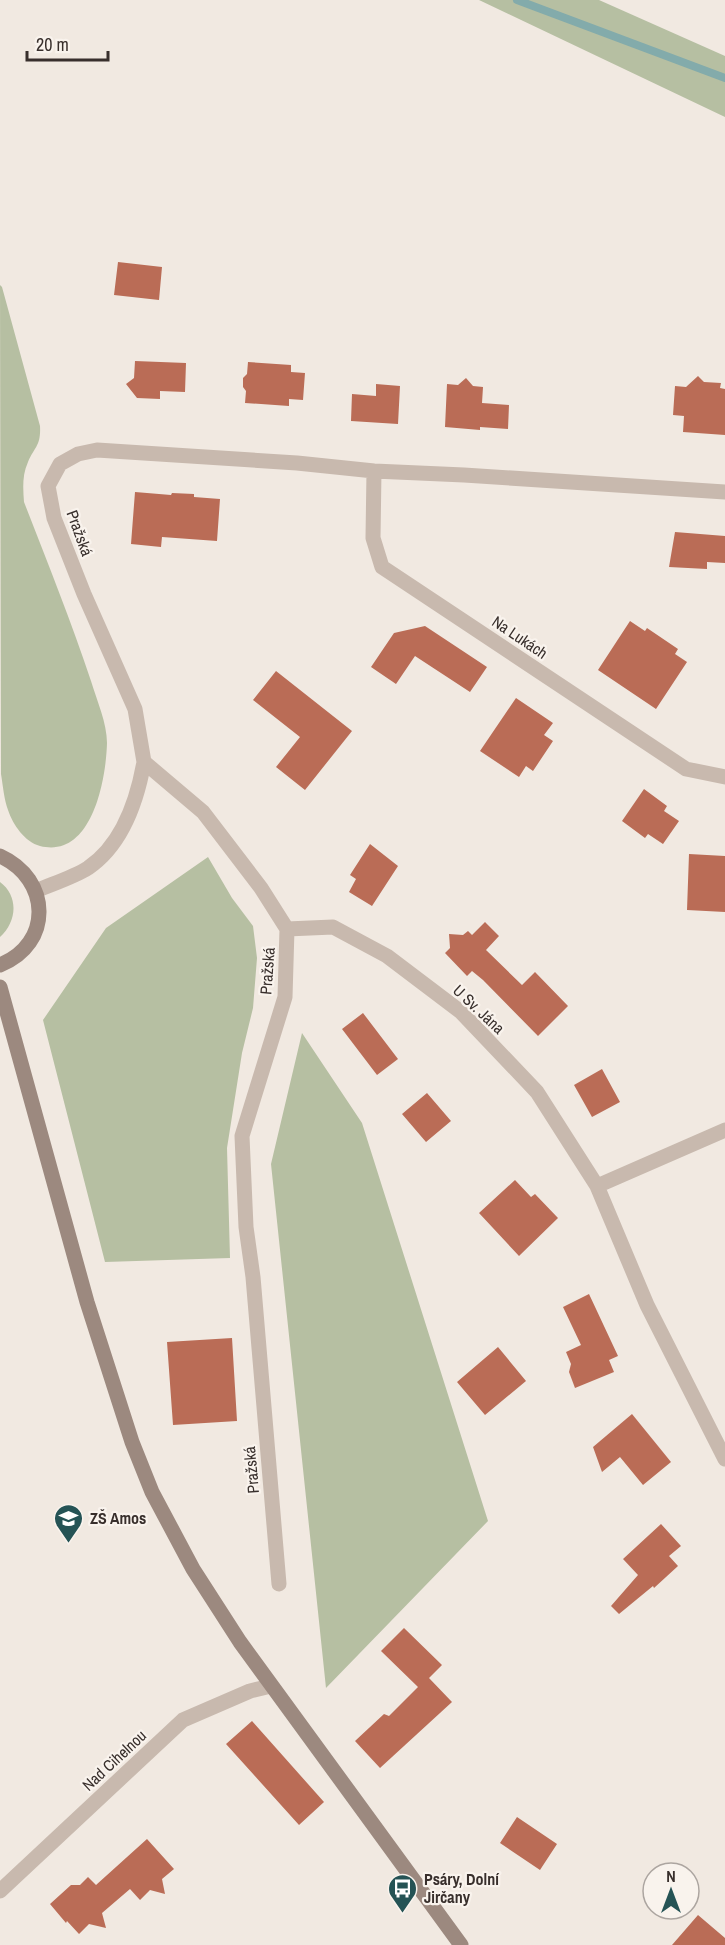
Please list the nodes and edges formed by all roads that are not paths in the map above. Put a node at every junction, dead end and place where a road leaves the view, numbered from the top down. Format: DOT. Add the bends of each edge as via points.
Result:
graph roads {
  1 [pos="374,471"];
  2 [pos="725,492"];
  3 [pos="144,762"];
  4 [pos="725,777"];
  5 [pos="0,856"];
  6 [pos="36,891"];
  7 [pos="287,929"];
  8 [pos="0,964"];
  9 [pos="0,987"];
  10 [pos="725,1130"];
  11 [pos="597,1186"];
  12 [pos="725,1459"];
  13 [pos="279,1584"];
  14 [pos="271,1686"];
  15 [pos="0,1891"];
  16 [pos="460,1945"];
  1 -- 2 [label="street"];
  1 -- 3 [label="street, Pražská" via="97,450 60,464 48,486 54,518 135,709"];
  1 -- 4 [label="street, Na Lukách" via="373,538 382,567 686,769"];
  3 -- 6 [label="street" via="140,789 114,843 88,868"];
  3 -- 7 [label="street, Pražská" via="203,812"];
  5 -- 6 [label="main road" via="27,874"];
  6 -- 8 [label="main road" via="38,922 32,938 23,951"];
  7 -- 11 [label="street, U Sv. Jána" via="333,927 387,956 461,1012 537,1092"];
  7 -- 13 [label="street, Pražská" via="285,997 242,1136 246,1227"];
  9 -- 14 [label="main road" via="87,1302 132,1442 152,1492 193,1569"];
  10 -- 11 [label="street"];
  11 -- 12 [label="street, U Sv. Jána" via="646,1305"];
  14 -- 15 [label="street, Nad Cihelnou" via="183,1720"];
  14 -- 16 [label="main road"];
}
